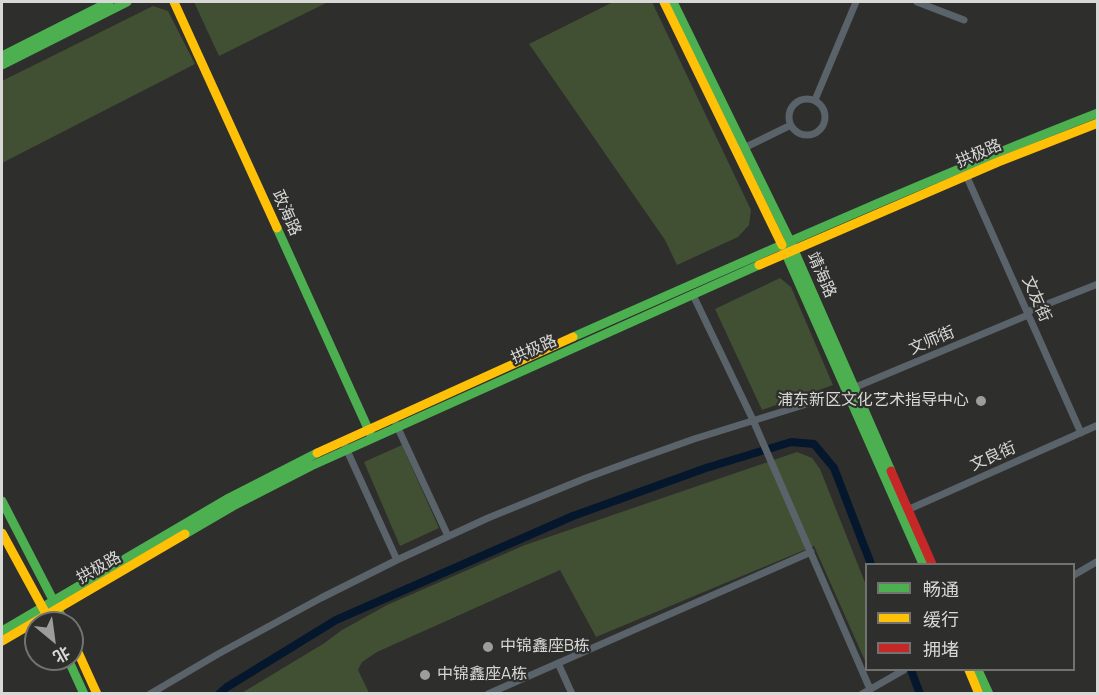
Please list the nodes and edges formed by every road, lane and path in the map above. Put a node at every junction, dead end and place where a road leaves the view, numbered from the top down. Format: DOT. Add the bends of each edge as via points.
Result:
graph roads {
  1 [pos="109,2"];
  2 [pos="127,2"];
  3 [pos="174,2"];
  4 [pos="664,2"];
  5 [pos="674,2"];
  6 [pos="856,2"];
  7 [pos="917,2"];
  8 [pos="964,20"];
  9 [pos="2,56"];
  10 [pos="2,65"];
  11 [pos="815,100"];
  12 [pos="1098,113"];
  13 [pos="1098,123"];
  14 [pos="791,125"];
  15 [pos="741,150"];
  16 [pos="966,176"];
  17 [pos="788,247"];
  18 [pos="1098,284"];
  19 [pos="693,294"];
  20 [pos="1028,313"];
  21 [pos="850,390"];
  22 [pos="753,420"];
  23 [pos="395,422"];
  24 [pos="1098,425"];
  25 [pos="1081,433"];
  26 [pos="370,434"];
  27 [pos="345,445"];
  28 [pos="2,501"];
  29 [pos="904,512"];
  30 [pos="2,533"];
  31 [pos="448,536"];
  32 [pos="811,552"];
  33 [pos="397,560"];
  34 [pos="1098,561"];
  35 [pos="923,563"];
  36 [pos="931,563"];
  37 [pos="1075,574"];
  38 [pos="56,605"];
  39 [pos="45,611"];
  40 [pos="51,611"];
  41 [pos="59,611"];
  42 [pos="24,623"];
  43 [pos="24,628"];
  44 [pos="2,631"];
  45 [pos="2,641"];
  46 [pos="558,663"];
  47 [pos="84,664"];
  48 [pos="74,671"];
  49 [pos="901,671"];
  50 [pos="970,671"];
  51 [pos="979,671"];
  52 [pos="870,689"];
  53 [pos="84,693"];
  54 [pos="98,693"];
  55 [pos="150,693"];
  56 [pos="488,693"];
  57 [pos="572,693"];
  58 [pos="862,693"];
  59 [pos="979,693"];
  60 [pos="988,693"];
  1 -- 9 [label="main road"];
  2 -- 10 [label="main road"];
  3 -- 26 [label="main road, 政海路"];
  4 -- 15 [label="main road, 靖海路"];
  5 -- 15 [label="main road, 靖海路"];
  6 -- 11 [label="street"];
  7 -- 8 [label="street"];
  11 -- 14 [label="street" via="801,99 792,106"];
  11 -- 14 [label="street" via="825,115 820,130 805,135"];
  12 -- 17 [label="main road, 拱极路" via="995,153"];
  13 -- 16 [label="main road, 拱极路"];
  14 -- 15 [label="street"];
  15 -- 17 [label="main road, 靖海路"];
  16 -- 17 [label="main road, 拱极路"];
  16 -- 20 [label="street, 文友街"];
  17 -- 19 [label="main road, 拱极路"];
  17 -- 21 [label="main road, 靖海路"];
  17 -- 23 [label="main road, 拱极路"];
  18 -- 20 [label="street, 文师街"];
  19 -- 22 [label="street"];
  19 -- 23 [label="main road, 拱极路"];
  20 -- 21 [label="street, 文师街"];
  20 -- 25 [label="street, 文友街"];
  21 -- 22 [label="street, 文师街"];
  21 -- 29 [label="main road, 靖海路"];
  22 -- 31 [label="street, 文师街" via="586,478"];
  22 -- 32 [label="street"];
  23 -- 26 [label="main road, 拱极路"];
  23 -- 31 [label="street"];
  24 -- 25 [label="street, 文良街"];
  25 -- 29 [label="street, 文良街"];
  26 -- 27 [label="main road, 拱极路"];
  27 -- 33 [label="street"];
  27 -- 38 [label="main road, 拱极路"];
  28 -- 38 [label="main road"];
  29 -- 35 [label="main road, 靖海路"];
  29 -- 36 [label="main road, 靖海路"];
  30 -- 39 [label="main road"];
  31 -- 33 [label="street, 文师街"];
  32 -- 46 [label="street"];
  32 -- 52 [label="street"];
  33 -- 55 [label="street, 文师街" via="268,626"];
  34 -- 37 [label="street"];
  38 -- 40 [label="main road, 拱极路"];
  38 -- 41 [label="main road"];
  42 -- 44 [label="main road, 拱极路"];
  43 -- 45 [label="main road, 拱极路"];
  46 -- 56 [label="street"];
  46 -- 57 [label="street"];
  47 -- 54 [label="main road"];
  48 -- 53 [label="main road"];
  49 -- 52 [label="street"];
  50 -- 59 [label="main road"];
  51 -- 60 [label="main road"];
  52 -- 58 [label="street"];
}
